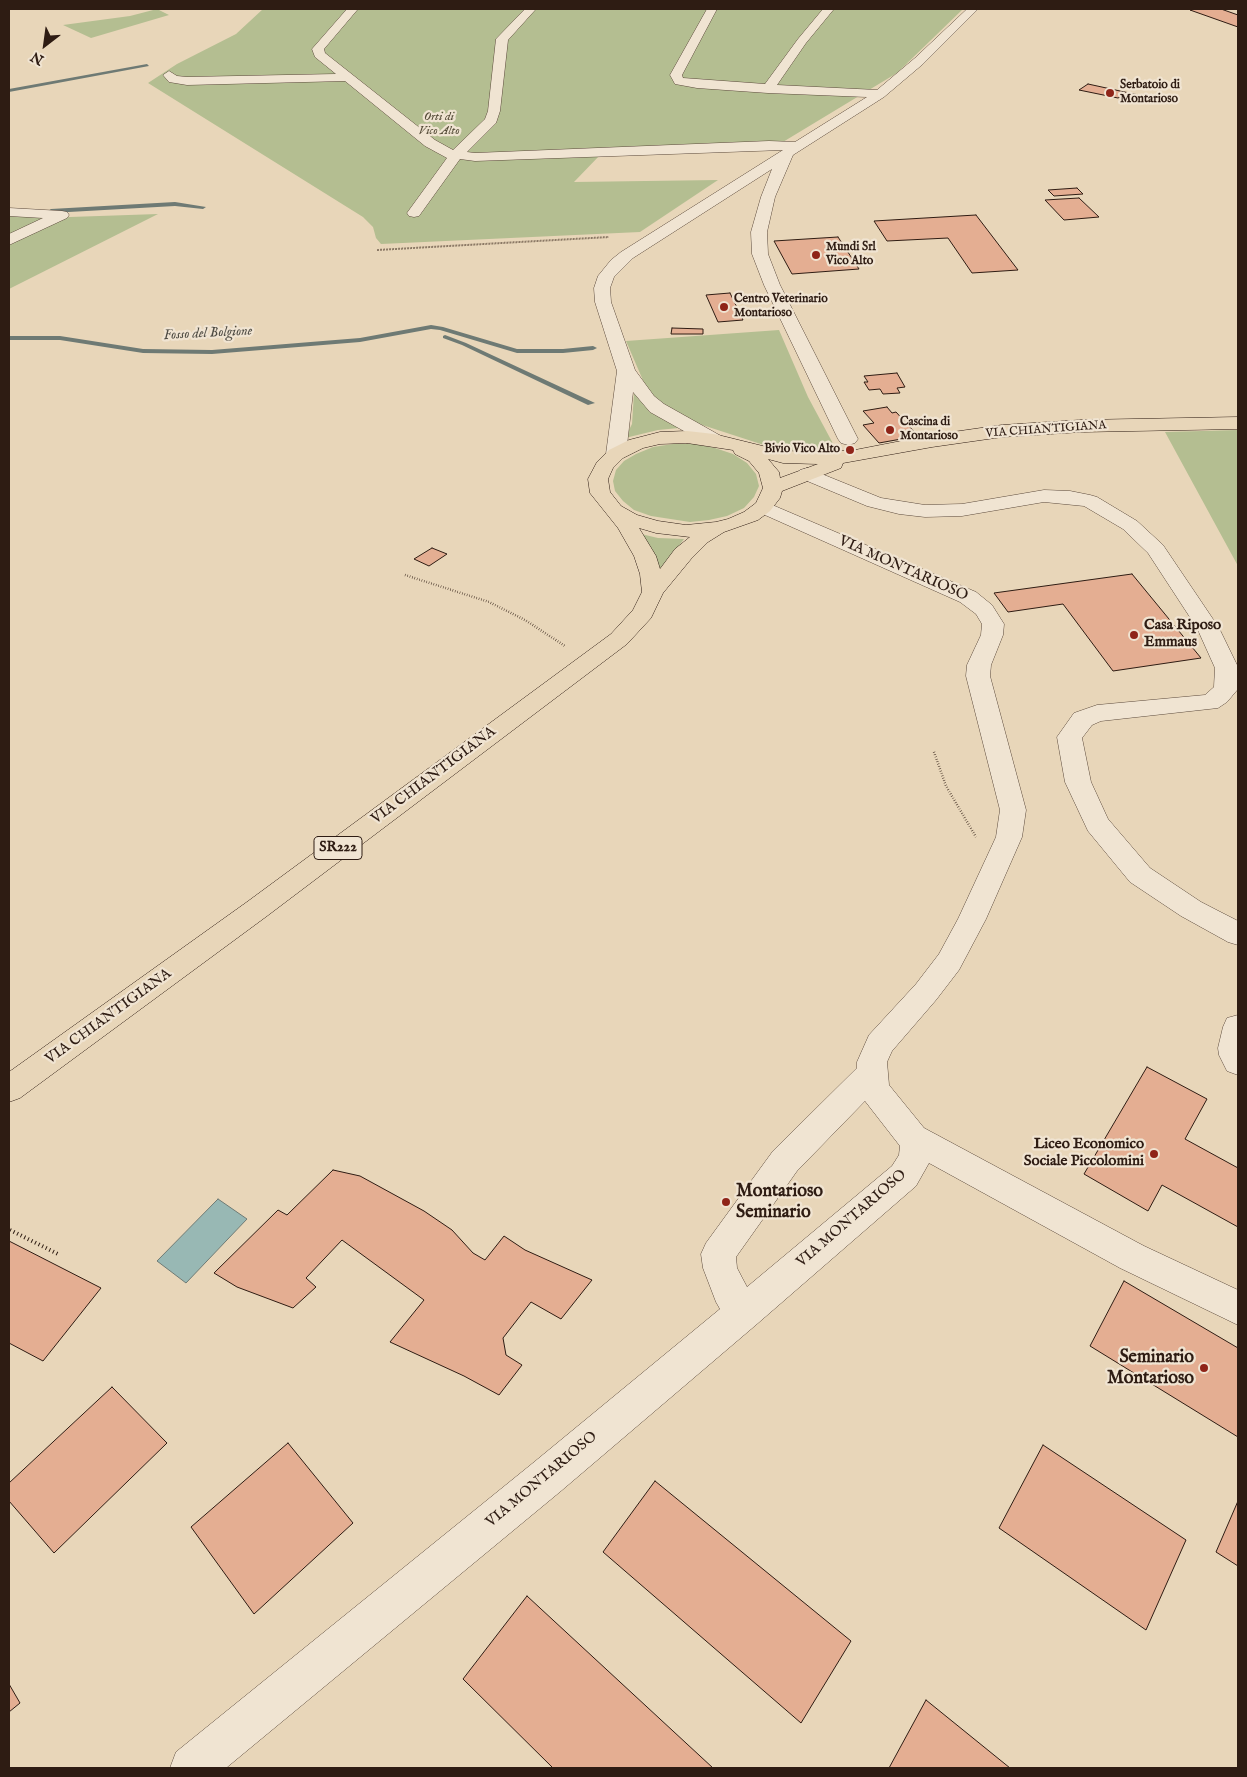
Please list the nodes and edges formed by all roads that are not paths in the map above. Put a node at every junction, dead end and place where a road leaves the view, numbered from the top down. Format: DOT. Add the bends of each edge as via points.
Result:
graph roads {
  1 [pos="353,9"];
  2 [pos="531,9"];
  3 [pos="712,9"];
  4 [pos="829,9"];
  5 [pos="972,9"];
  6 [pos="169,75"];
  7 [pos="348,77"];
  8 [pos="768,89"];
  9 [pos="880,94"];
  10 [pos="793,149"];
  11 [pos="455,156"];
  12 [pos="752,199"];
  13 [pos="9,212"];
  14 [pos="414,213"];
  15 [pos="9,240"];
  16 [pos="626,371"];
  17 [pos="1238,423"];
  18 [pos="714,440"];
  19 [pos="734,446"];
  20 [pos="851,448"];
  21 [pos="616,454"];
  22 [pos="808,474"];
  23 [pos="773,488"];
  24 [pos="610,506"];
  25 [pos="763,507"];
  26 [pos="717,528"];
  27 [pos="653,592"];
  28 [pos="1238,934"];
  29 [pos="1238,1027"];
  30 [pos="1238,1062"];
  31 [pos="871,1074"];
  32 [pos="9,1089"];
  33 [pos="913,1138"];
  34 [pos="1238,1308"];
  35 [pos="744,1312"];
  36 [pos="192,1768"];
  1 -- 7 [label="street" via="318,48 319,54"];
  2 -- 11 [label="street" via="502,39 491,120"];
  3 -- 8 [label="street" via="676,75 677,79 690,84"];
  4 -- 8 [label="street"];
  5 -- 9 [label="street"];
  6 -- 7 [label="street" via="173,79 187,81"];
  7 -- 11 [label="street" via="430,143"];
  8 -- 9 [label="street"];
  9 -- 10 [label="street"];
  10 -- 11 [label="street" via="769,145"];
  10 -- 12 [label="street"];
  10 -- 12 [label="street"];
  11 -- 14 [label="street"];
  12 -- 16 [label="street" via="713,200 617,263 606,276 602,288 605,310"];
  12 -- 20 [label="street" via="763,262"];
  13 -- 15 [label="street" via="62,215"];
  16 -- 18 [label="street" via="657,408"];
  16 -- 21 [label="street"];
  17 -- 20 [label="main road, VIA CHIANTIGIANA" via="1015,430"];
  18 -- 19 [label="main road, VIA CHIANTIGIANA"];
  18 -- 21 [label="main road, VIA CHIANTIGIANA" via="660,438 636,444"];
  19 -- 20 [label="main road, VIA CHIANTIGIANA" via="797,458"];
  19 -- 23 [label="main road, VIA CHIANTIGIANA" via="756,457 769,472"];
  20 -- 22 [label="main road, VIA CHIANTIGIANA"];
  21 -- 24 [label="main road, VIA CHIANTIGIANA" via="604,466 598,479 600,493"];
  22 -- 23 [label="main road, VIA CHIANTIGIANA"];
  22 -- 28 [label="street" via="874,502 924,511 962,510 1044,496 1090,501 1130,525 1156,550 1208,628 1228,668 1226,689 1210,702 1097,713 1083,720 1070,737 1078,782 1096,824 1140,875 1191,909"];
  23 -- 25 [label="main road"];
  24 -- 26 [label="main road, VIA CHIANTIGIANA" via="630,519 656,527 686,531"];
  24 -- 27 [label="main road, VIA CHIANTIGIANA" via="638,542 651,574"];
  25 -- 26 [label="main road, VIA CHIANTIGIANA" via="751,516"];
  25 -- 31 [label="street, VIA MONTARIOSO" via="962,594 978,604 991,619 992,635 979,665 978,676 1014,810 1009,837 949,962 880,1044 873,1056"];
  26 -- 27 [label="main road, VIA CHIANTIGIANA" via="690,546"];
  27 -- 32 [label="main road, VIA CHIANTIGIANA / SR222" via="643,613 619,639"];
  29 -- 30 [label="street" via="1233,1048"];
  31 -- 33 [label="street" via="879,1098"];
  31 -- 35 [label="street" via="784,1161 718,1254 728,1290"];
  33 -- 34 [label="street" via="1132,1257"];
  33 -- 35 [label="street, VIA MONTARIOSO" via="917,1148 916,1159 904,1176"];
  35 -- 36 [label="street, VIA MONTARIOSO"];
}
